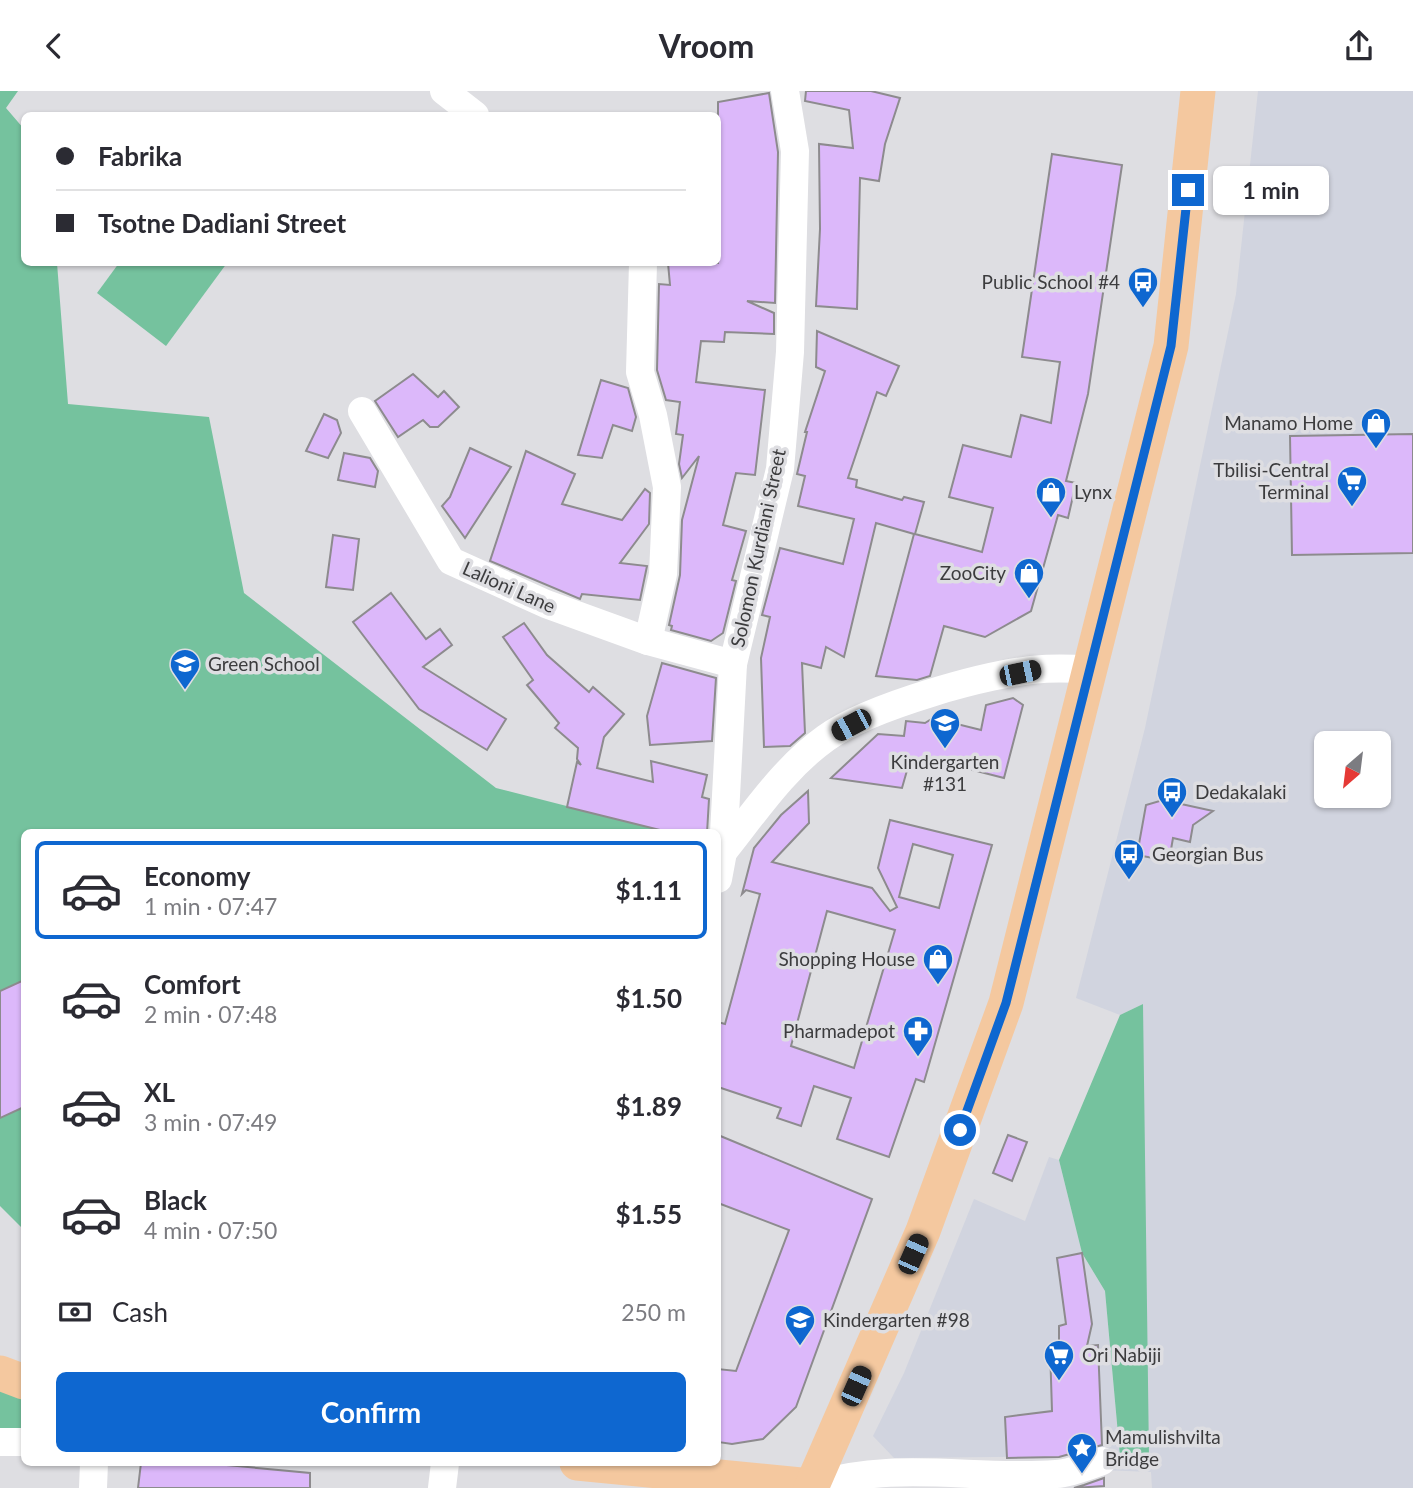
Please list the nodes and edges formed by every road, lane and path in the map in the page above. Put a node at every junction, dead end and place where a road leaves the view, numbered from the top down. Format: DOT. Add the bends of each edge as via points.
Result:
graph roads {
  1 [pos="444,91"];
  2 [pos="785,91"];
  3 [pos="1198,91"];
  4 [pos="471,112"];
  5 [pos="643,266"];
  6 [pos="362,411"];
  7 [pos="648,641"];
  8 [pos="733,664"];
  9 [pos="1091,669"];
  10 [pos="723,852"];
  11 [pos="721,863"];
  12 [pos="0,1373"];
  13 [pos="21,1381"];
  14 [pos="0,1442"];
  15 [pos="21,1442"];
  16 [pos="1102,1461"];
  17 [pos="94,1466"];
  18 [pos="445,1466"];
  19 [pos="612,1466"];
  20 [pos="952,1480"];
  21 [pos="811,1487"];
  22 [pos="93,1488"];
  23 [pos="442,1488"];
  1 -- 4 [label="street"];
  2 -- 8 [label="street, Solomon Kurdiani Street" via="795,151 790,352 781,456"];
  3 -- 9 [label="main road" via="1171,346"];
  5 -- 7 [label="street" via="640,372 667,487 663,574"];
  6 -- 7 [label="street, Lalioni Lane" via="451,561 546,604"];
  7 -- 8 [label="street, Lalioni Lane"];
  8 -- 10 [label="street, Solomon Kurdiani Street"];
  9 -- 10 [label="street" via="1041,669 923,696 876,712 827,737 782,776"];
  9 -- 21 [label="main road" via="1006,1003 923,1231"];
  10 -- 11 [label="street, Solomon Kurdiani Street"];
  12 -- 13 [label="main road"];
  14 -- 15 [label="street"];
  16 -- 20 [label="street" via="1058,1474"];
  17 -- 22 [label="street"];
  18 -- 23 [label="street"];
  19 -- 21 [label="main road"];
  20 -- 21 [label="street" via="849,1474"];
}
